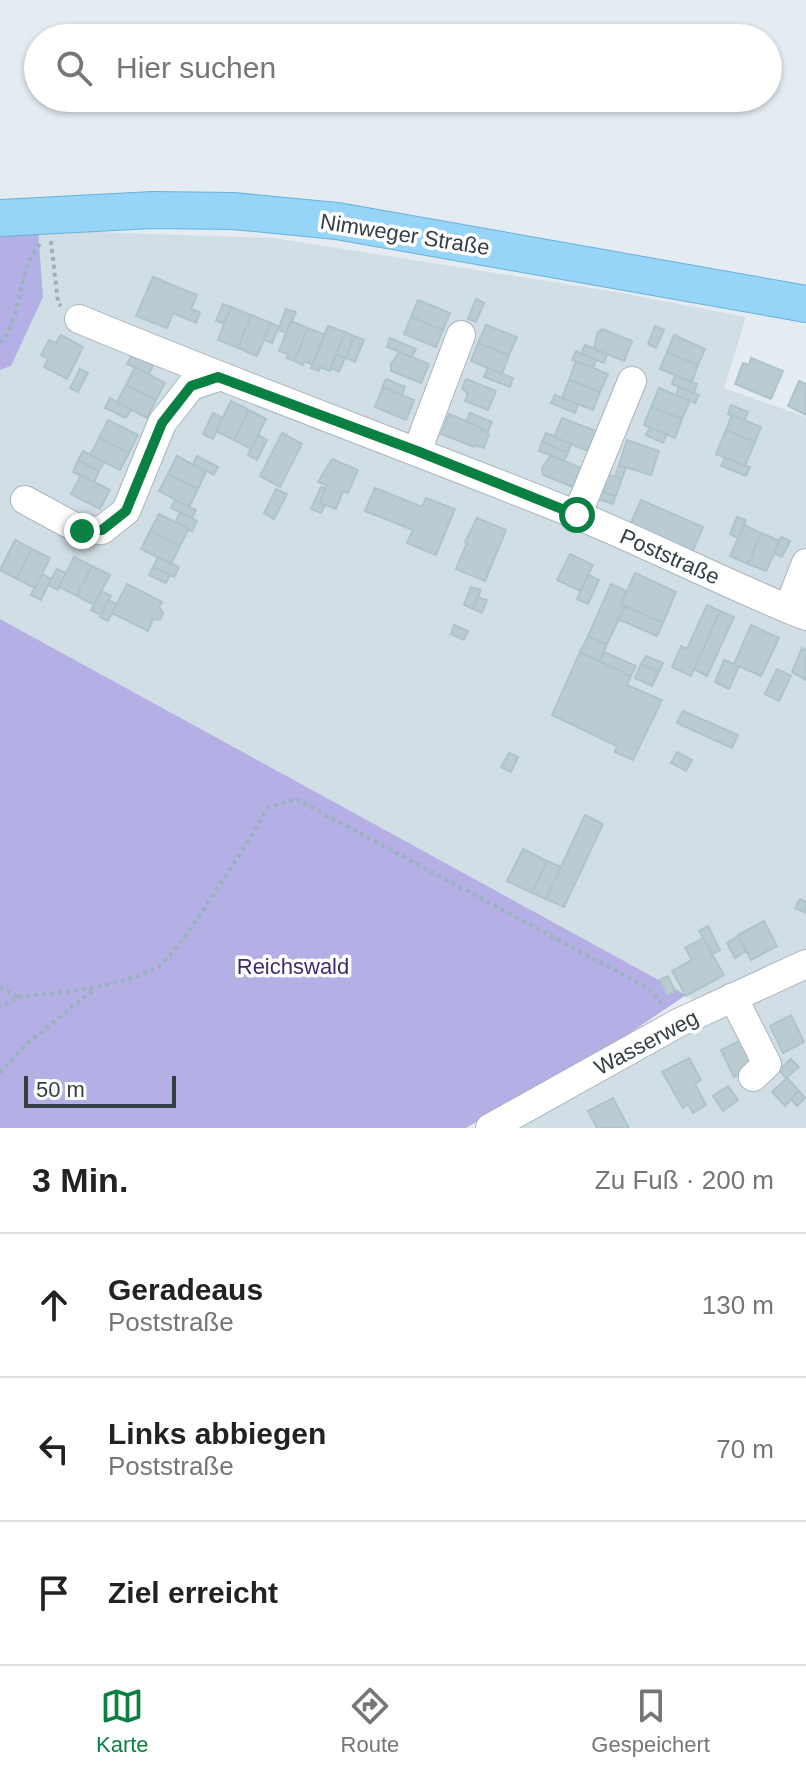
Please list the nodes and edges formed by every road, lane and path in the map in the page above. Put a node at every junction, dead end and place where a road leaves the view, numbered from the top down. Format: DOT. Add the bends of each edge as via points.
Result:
graph roads {
  1 [pos="0,218"];
  2 [pos="806,304"];
  3 [pos="79,319"];
  4 [pos="461,335"];
  5 [pos="0,343"];
  6 [pos="218,377"];
  7 [pos="632,381"];
  8 [pos="417,451"];
  9 [pos="25,500"];
  10 [pos="577,515"];
  11 [pos="806,563"];
  12 [pos="797,613"];
  13 [pos="806,964"];
  14 [pos="0,987"];
  15 [pos="94,989"];
  16 [pos="18,997"];
  17 [pos="733,997"];
  18 [pos="0,1007"];
  19 [pos="678,1023"];
  20 [pos="0,1073"];
  21 [pos="753,1077"];
  22 [pos="490,1128"];
  1 -- 2 [label="main road, Nimweger Straße" via="153,210 337,221"];
  3 -- 5 [label="path" via="58,303 51,232 29,256 20,299"];
  3 -- 6 [label="street, Poststraße"];
  4 -- 8 [label="street"];
  6 -- 8 [label="street, Poststraße"];
  6 -- 9 [label="street" via="191,386 162,423 126,511 102,530 82,531"];
  7 -- 10 [label="street"];
  8 -- 10 [label="street, Poststraße"];
  10 -- 12 [label="street, Poststraße"];
  11 -- 12 [label="street, Poststraße"];
  13 -- 17 [label="street, Wasserweg"];
  14 -- 16 [label="path"];
  15 -- 16 [label="path"];
  15 -- 19 [label="path" via="159,967 269,807 296,799 648,988"];
  15 -- 20 [label="path"];
  16 -- 18 [label="path"];
  17 -- 19 [label="street, Wasserweg"];
  17 -- 21 [label="street" via="767,1064"];
  19 -- 22 [label="street, Wasserweg"];
}
